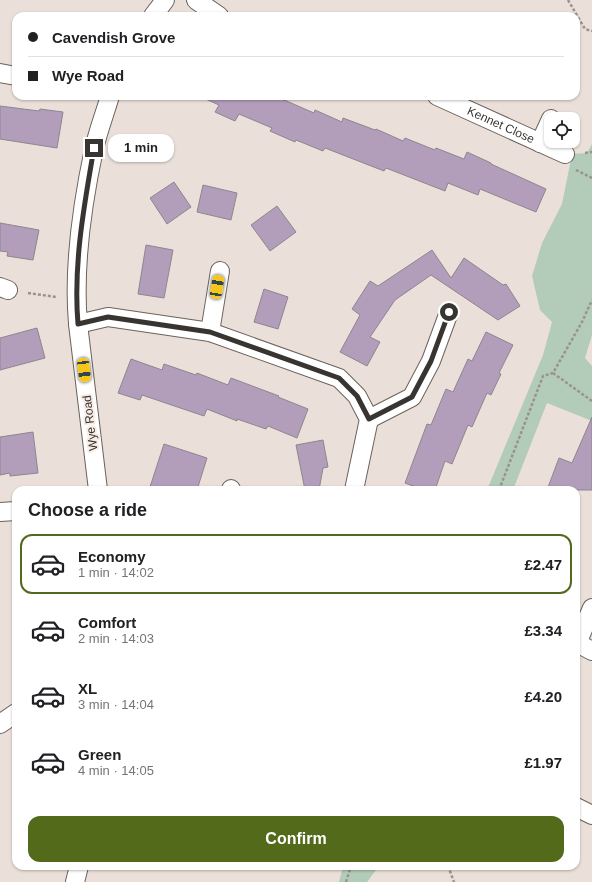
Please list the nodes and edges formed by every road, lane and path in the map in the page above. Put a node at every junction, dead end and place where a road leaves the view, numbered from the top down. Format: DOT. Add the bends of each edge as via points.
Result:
graph roads {
  1 [pos="165,0"];
  2 [pos="196,0"];
  3 [pos="568,0"];
  4 [pos="155,12"];
  5 [pos="213,12"];
  6 [pos="575,12"];
  7 [pos="580,20"];
  8 [pos="592,31"];
  9 [pos="0,73"];
  10 [pos="12,75"];
  11 [pos="109,100"];
  12 [pos="446,100"];
  13 [pos="544,135"];
  14 [pos="540,143"];
  15 [pos="565,154"];
  16 [pos="220,271"];
  17 [pos="4,288"];
  18 [pos="76,300"];
  19 [pos="592,300"];
  20 [pos="449,312"];
  21 [pos="78,324"];
  22 [pos="210,332"];
  23 [pos="553,373"];
  24 [pos="592,401"];
  25 [pos="369,419"];
  26 [pos="98,486"];
  27 [pos="355,486"];
  28 [pos="501,486"];
  29 [pos="12,511"];
  30 [pos="0,512"];
  31 [pos="592,608"];
  32 [pos="582,647"];
  33 [pos="12,716"];
  34 [pos="0,724"];
  35 [pos="580,809"];
  36 [pos="592,815"];
  37 [pos="78,870"];
  38 [pos="350,870"];
  39 [pos="450,870"];
  40 [pos="75,882"];
  41 [pos="346,882"];
  42 [pos="454,882"];
  1 -- 4 [label="street"];
  2 -- 5 [label="street"];
  3 -- 6 [label="path"];
  7 -- 8 [label="path" via="585,29"];
  9 -- 10 [label="street"];
  11 -- 18 [label="street, Wye Road" via="94,148 85,202 77,265"];
  12 -- 14 [label="street, Kennet Close"];
  13 -- 14 [label="street"];
  14 -- 15 [label="street, Kennet Close"];
  16 -- 22 [label="street"];
  17 -- 18 [label="path"];
  18 -- 21 [label="street, Wye Road"];
  19 -- 23 [label="path"];
  20 -- 25 [label="street" via="431,361 412,397"];
  21 -- 22 [label="street" via="108,317"];
  21 -- 26 [label="street, Wye Road"];
  22 -- 25 [label="street" via="339,378 357,396"];
  23 -- 24 [label="path"];
  23 -- 28 [label="path" via="543,376"];
  25 -- 27 [label="street"];
  29 -- 30 [label="street"];
  31 -- 32 [label="street"];
  33 -- 34 [label="street"];
  35 -- 36 [label="street"];
  37 -- 40 [label="street"];
  38 -- 41 [label="path"];
  39 -- 42 [label="path"];
}
